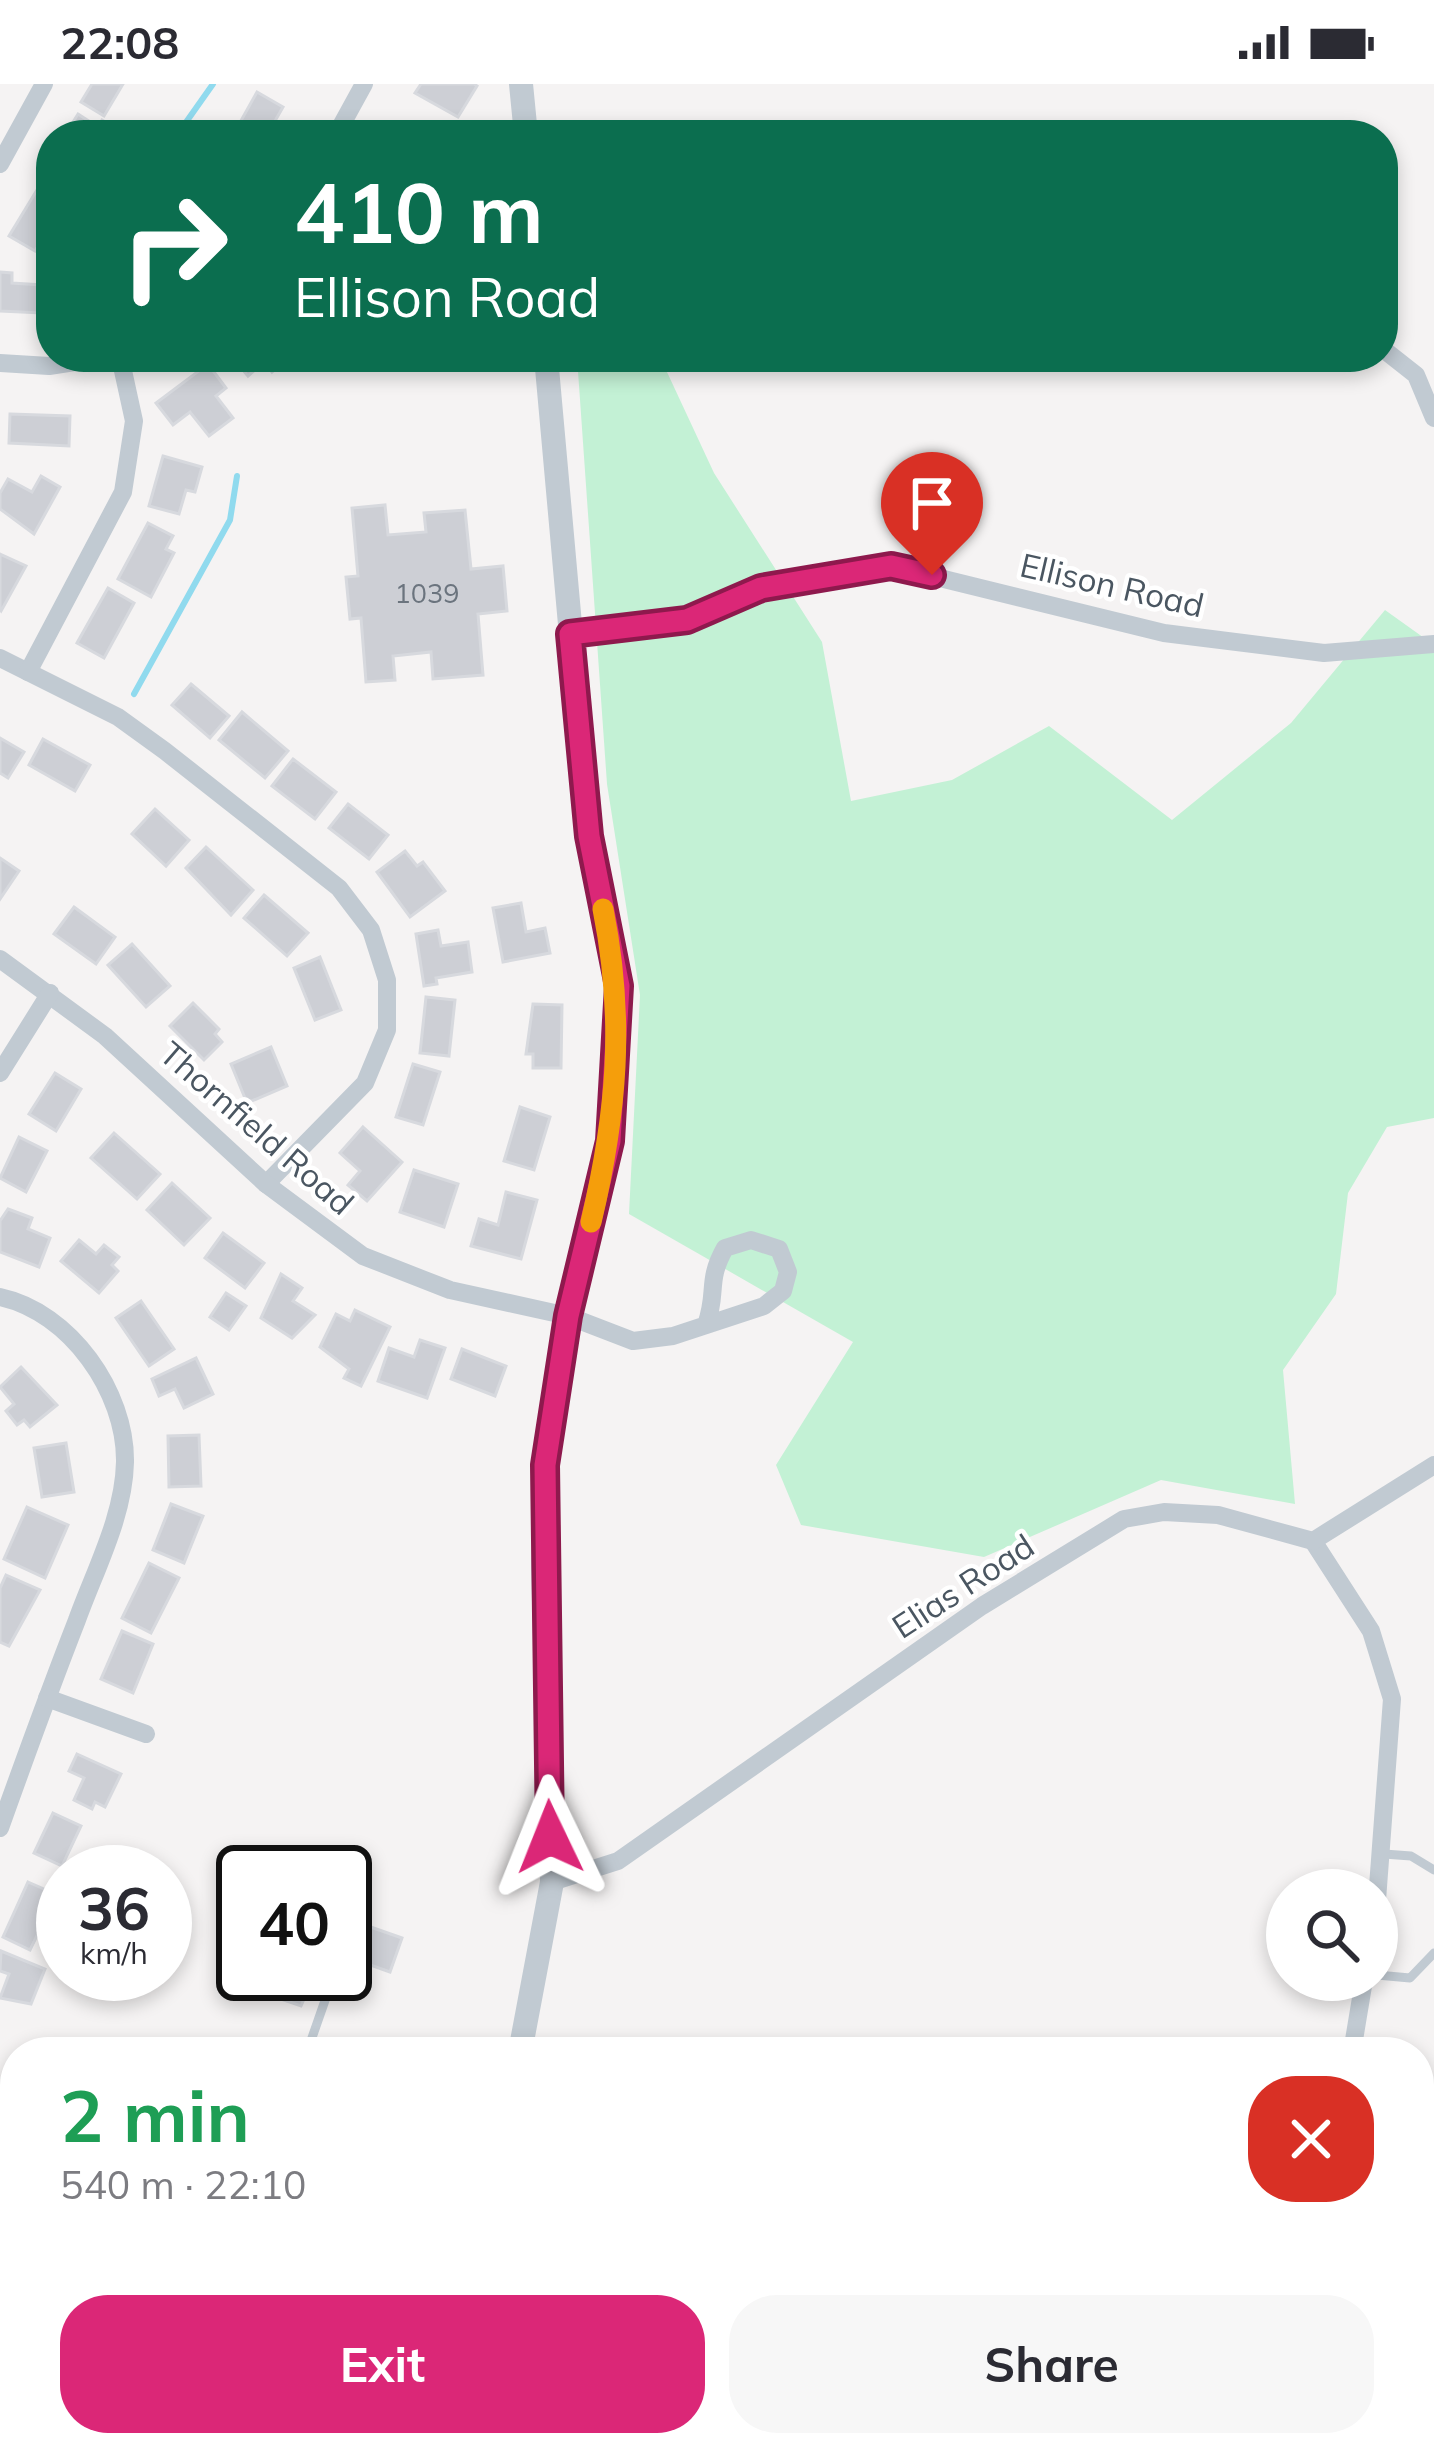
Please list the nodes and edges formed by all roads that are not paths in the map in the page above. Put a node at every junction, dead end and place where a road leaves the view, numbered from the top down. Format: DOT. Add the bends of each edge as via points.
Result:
graph roads {
  1 [pos="44,84"];
  2 [pos="364,84"];
  3 [pos="521,84"];
  4 [pos="344,120"];
  5 [pos="525,120"];
  6 [pos="0,164"];
  7 [pos="1398,361"];
  8 [pos="0,363"];
  9 [pos="36,365"];
  10 [pos="123,372"];
  11 [pos="546,372"];
  12 [pos="1434,418"];
  13 [pos="570,634"];
  14 [pos="1434,644"];
  15 [pos="0,658"];
  16 [pos="28,672"];
  17 [pos="0,958"];
  18 [pos="50,993"];
  19 [pos="0,1072"];
  20 [pos="266,1184"];
  21 [pos="0,1297"];
  22 [pos="568,1316"];
  23 [pos="706,1325"];
  24 [pos="1434,1465"];
  25 [pos="1313,1541"];
  26 [pos="47,1698"];
  27 [pos="146,1734"];
  28 [pos="0,1828"];
  29 [pos="1384,1854"];
  30 [pos="1382,1869"];
  31 [pos="1434,1870"];
  32 [pos="552,1882"];
  33 [pos="1434,1953"];
  34 [pos="1398,1977"];
  35 [pos="325,2001"];
  36 [pos="1360,2001"];
  37 [pos="312,2037"];
  38 [pos="523,2037"];
  39 [pos="1354,2037"];
  1 -- 6 [label="street"];
  2 -- 4 [label="street"];
  3 -- 5 [label="street"];
  7 -- 12 [label="street" via="1416,375"];
  8 -- 9 [label="street"];
  10 -- 16 [label="street" via="134,421 123,493"];
  11 -- 13 [label="street"];
  13 -- 14 [label="street, Ellison Road" via="687,620 761,588 891,566 1163,633 1324,653"];
  13 -- 22 [label="street" via="589,836 619,986 610,1141"];
  15 -- 16 [label="street"];
  16 -- 20 [label="street" via="118,717 339,888 371,930 387,980 387,1030 365,1083"];
  17 -- 18 [label="street, Thornfield Road"];
  18 -- 19 [label="street"];
  18 -- 20 [label="street, Thornfield Road"];
  20 -- 22 [label="street, Thornfield Road" via="363,1256 450,1290"];
  21 -- 26 [label="street" via="60,1328 97,1369 119,1414 125,1462 115,1520"];
  22 -- 23 [label="street, Thornfield Road" via="633,1340"];
  22 -- 32 [label="street" via="545,1465"];
  23 -- 23 [label="street, Thornfield Road" via="764,1306 783,1291 788,1272 779,1249 751,1240 725,1247 710,1275"];
  24 -- 25 [label="street"];
  25 -- 29 [label="street" via="1371,1631 1392,1699"];
  25 -- 32 [label="street, Elias Road" via="1218,1515 1124,1519 982,1606 619,1861"];
  26 -- 27 [label="street"];
  26 -- 28 [label="street"];
  29 -- 30 [label="street"];
  29 -- 31 [label="lane" via="1411,1856"];
  32 -- 38 [label="street"];
  33 -- 34 [label="lane" via="1410,1978"];
  35 -- 37 [label="lane"];
  36 -- 39 [label="street"];
}
